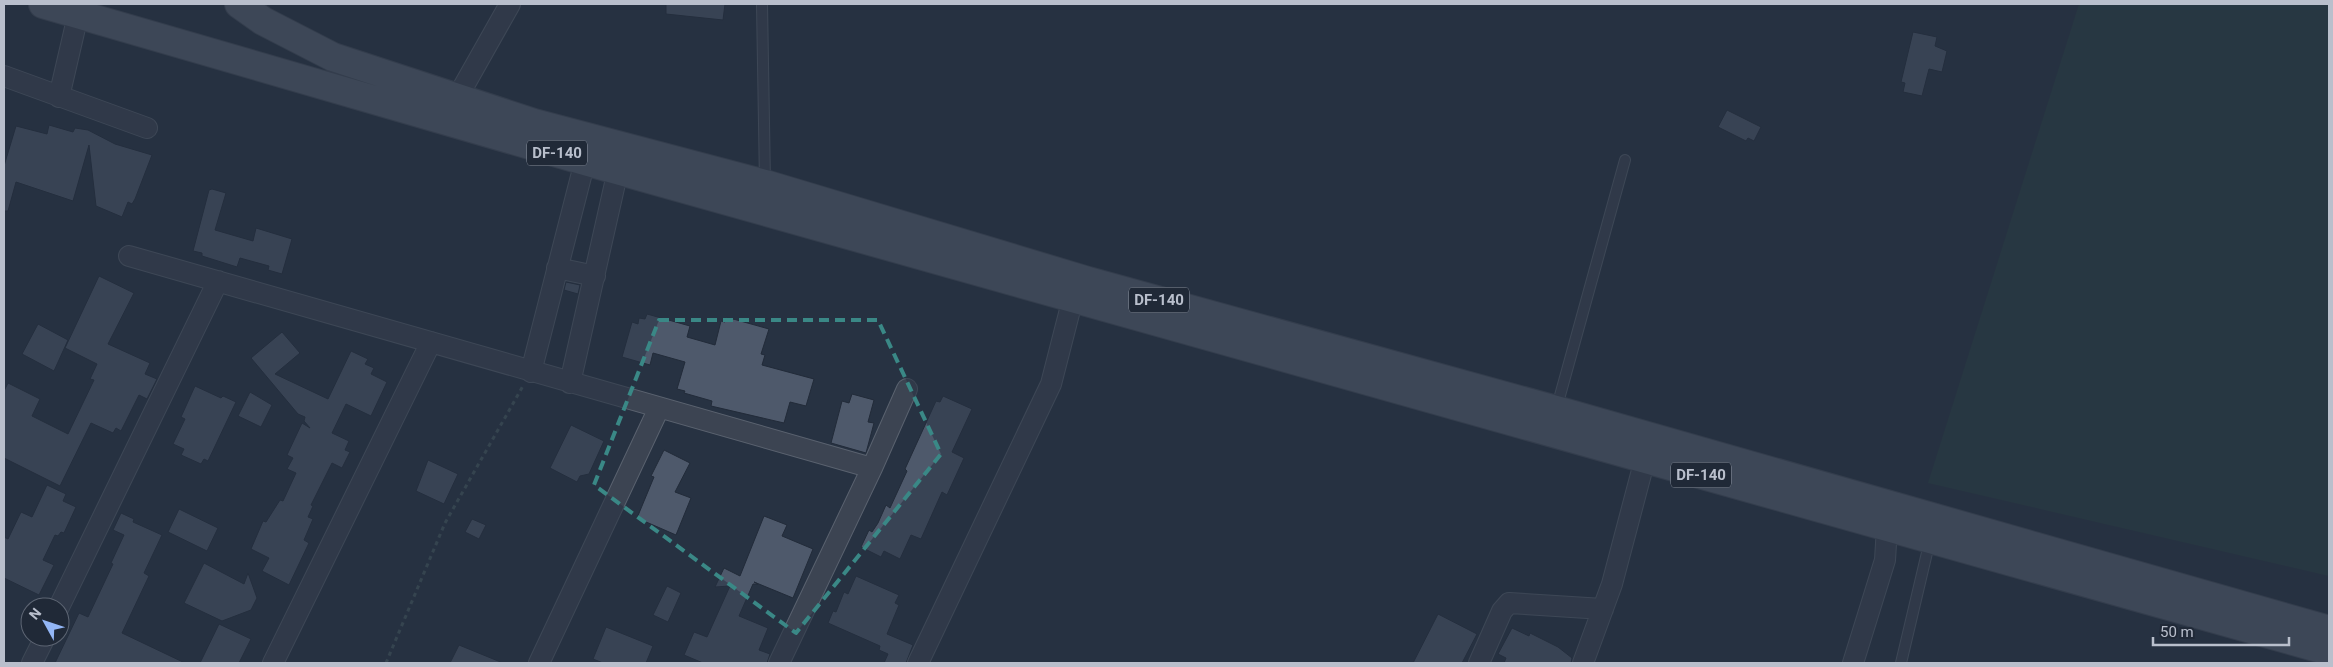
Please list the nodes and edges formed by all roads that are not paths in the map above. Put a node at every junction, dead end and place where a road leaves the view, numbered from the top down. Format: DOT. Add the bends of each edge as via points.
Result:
graph roads {
  1 [pos="44,4"];
  2 [pos="239,4"];
  3 [pos="510,4"];
  4 [pos="762,4"];
  5 [pos="78,15"];
  6 [pos="4,76"];
  7 [pos="59,97"];
  8 [pos="457,98"];
  9 [pos="147,128"];
  10 [pos="1625,160"];
  11 [pos="585,161"];
  12 [pos="618,170"];
  13 [pos="765,184"];
  14 [pos="129,256"];
  15 [pos="557,268"];
  16 [pos="595,276"];
  17 [pos="218,281"];
  18 [pos="1073,298"];
  19 [pos="431,342"];
  20 [pos="531,372"];
  21 [pos="570,383"];
  22 [pos="907,389"];
  23 [pos="659,408"];
  24 [pos="1556,410"];
  25 [pos="1645,459"];
  26 [pos="872,468"];
  27 [pos="1886,527"];
  28 [pos="1930,539"];
  29 [pos="64,597"];
  30 [pos="1603,609"];
  31 [pos="2329,630"];
  32 [pos="40,647"];
  33 [pos="2329,651"];
  34 [pos="32,663"];
  35 [pos="273,663"];
  36 [pos="539,663"];
  37 [pos="779,663"];
  38 [pos="918,663"];
  39 [pos="1479,663"];
  40 [pos="1583,663"];
  41 [pos="1853,663"];
  42 [pos="1902,663"];
  1 -- 5 [label="main road, DF-140"];
  2 -- 8 [label="main road, DF-140" via="263,21 333,57"];
  3 -- 8 [label="street"];
  4 -- 13 [label="lane"];
  5 -- 7 [label="street"];
  5 -- 11 [label="main road, DF-140"];
  6 -- 7 [label="street"];
  7 -- 9 [label="street"];
  8 -- 13 [label="main road, DF-140" via="534,123"];
  10 -- 24 [label="lane"];
  11 -- 12 [label="main road, DF-140"];
  11 -- 15 [label="street"];
  12 -- 16 [label="street"];
  12 -- 18 [label="main road, DF-140"];
  13 -- 24 [label="main road, DF-140" via="1088,281"];
  14 -- 17 [label="street"];
  15 -- 16 [label="street"];
  15 -- 20 [label="street"];
  16 -- 21 [label="street"];
  17 -- 19 [label="street"];
  17 -- 29 [label="street"];
  18 -- 25 [label="main road, DF-140"];
  18 -- 38 [label="street" via="1051,384"];
  19 -- 20 [label="street"];
  19 -- 35 [label="street"];
  20 -- 21 [label="street"];
  21 -- 23 [label="street"];
  22 -- 26 [label="street"];
  23 -- 26 [label="street"];
  23 -- 36 [label="street"];
  24 -- 31 [label="main road, DF-140"];
  25 -- 27 [label="main road, DF-140"];
  25 -- 30 [label="street"];
  26 -- 37 [label="street"];
  27 -- 28 [label="main road, DF-140"];
  27 -- 41 [label="street" via="1885,560"];
  28 -- 33 [label="main road, DF-140"];
  28 -- 42 [label="lane"];
  30 -- 39 [label="street" via="1510,603 1502,611"];
  30 -- 40 [label="street"];
  32 -- 34 [label="street"];
}
